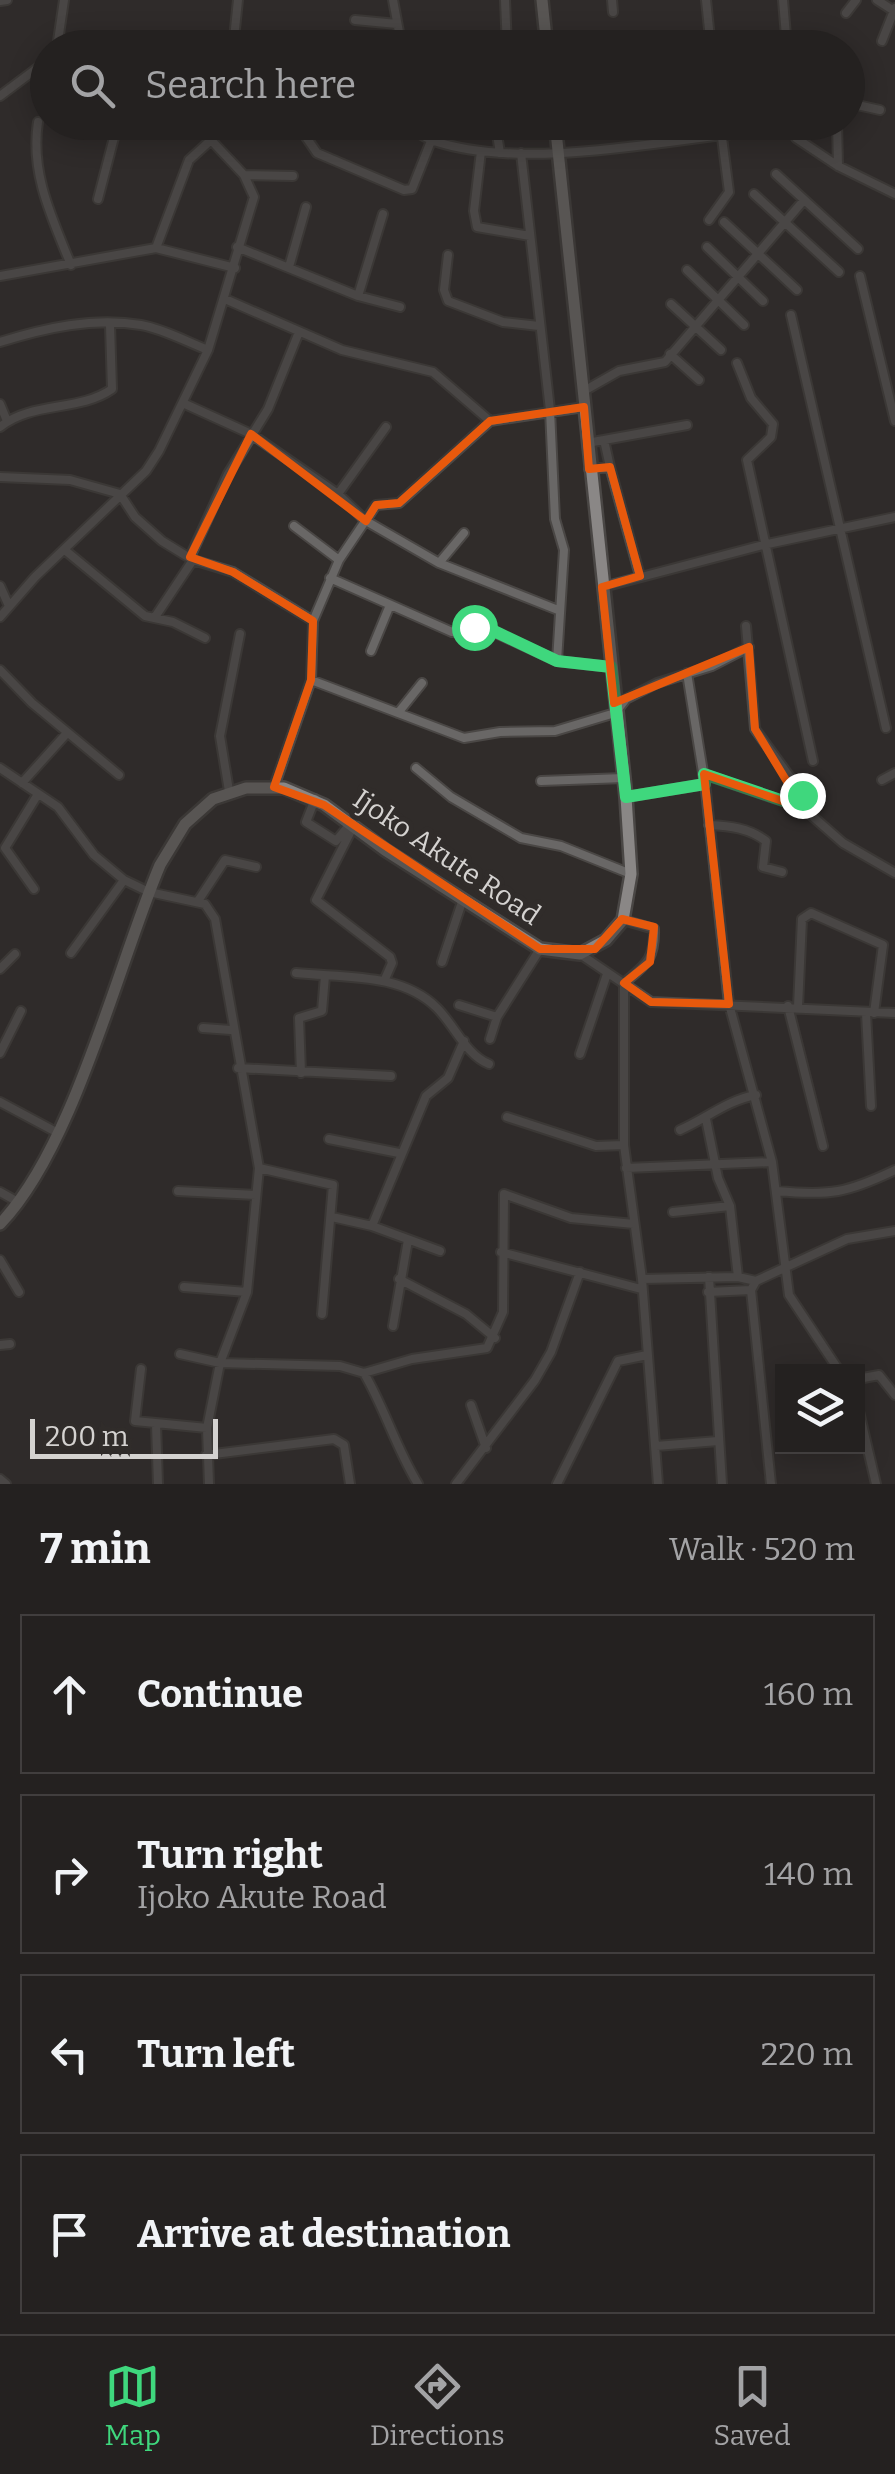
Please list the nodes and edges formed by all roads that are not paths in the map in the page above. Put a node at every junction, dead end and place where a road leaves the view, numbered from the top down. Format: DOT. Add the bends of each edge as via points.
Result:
graph roads {
  1 [pos="64,0"];
  2 [pos="238,0"];
  3 [pos="393,0"];
  4 [pos="504,0"];
  5 [pos="542,0"];
  6 [pos="612,0"];
  7 [pos="706,0"];
  8 [pos="783,0"];
  9 [pos="856,0"];
  10 [pos="878,0"];
  11 [pos="894,10"];
  12 [pos="614,12"];
  13 [pos="846,13"];
  14 [pos="355,20"];
  15 [pos="396,24"];
  16 [pos="59,30"];
  17 [pos="234,30"];
  18 [pos="398,30"];
  19 [pos="506,30"];
  20 [pos="545,30"];
  21 [pos="708,30"];
  22 [pos="786,30"];
  23 [pos="882,41"];
  24 [pos="30,74"];
  25 [pos="0,96"];
  26 [pos="865,107"];
  27 [pos="880,110"];
  28 [pos="35,140"];
  29 [pos="113,140"];
  30 [pos="211,140"];
  31 [pos="308,140"];
  32 [pos="431,140"];
  33 [pos="498,140"];
  34 [pos="557,140"];
  35 [pos="680,140"];
  36 [pos="721,140"];
  37 [pos="799,140"];
  38 [pos="837,140"];
  39 [pos="558,151"];
  40 [pos="481,152"];
  41 [pos="500,153"];
  42 [pos="521,153"];
  43 [pos="838,166"];
  44 [pos="776,174"];
  45 [pos="244,175"];
  46 [pos="292,176"];
  47 [pos="895,180"];
  48 [pos="892,192"];
  49 [pos="754,194"];
  50 [pos="98,199"];
  51 [pos="804,200"];
  52 [pos="306,207"];
  53 [pos="383,214"];
  54 [pos="709,220"];
  55 [pos="724,222"];
  56 [pos="784,222"];
  57 [pos="530,236"];
  58 [pos="238,247"];
  59 [pos="708,247"];
  60 [pos="156,248"];
  61 [pos="858,249"];
  62 [pos="758,254"];
  63 [pos="448,255"];
  64 [pos="71,265"];
  65 [pos="235,268"];
  66 [pos="289,268"];
  67 [pos="688,270"];
  68 [pos="839,272"];
  69 [pos="0,276"];
  70 [pos="860,276"];
  71 [pos="736,277"];
  72 [pos="797,290"];
  73 [pos="358,296"];
  74 [pos="224,299"];
  75 [pos="716,300"];
  76 [pos="763,300"];
  77 [pos="671,304"];
  78 [pos="400,307"];
  79 [pos="791,315"];
  80 [pos="110,324"];
  81 [pos="694,325"];
  82 [pos="744,325"];
  83 [pos="539,326"];
  84 [pos="299,332"];
  85 [pos="0,342"];
  86 [pos="208,350"];
  87 [pos="721,350"];
  88 [pos="670,354"];
  89 [pos="736,363"];
  90 [pos="699,380"];
  91 [pos="582,392"];
  92 [pos="0,404"];
  93 [pos="185,404"];
  94 [pos="584,407"];
  95 [pos="550,410"];
  96 [pos="490,421"];
  97 [pos="895,421"];
  98 [pos="3,424"];
  99 [pos="687,424"];
  100 [pos="386,427"];
  101 [pos="251,434"];
  102 [pos="604,440"];
  103 [pos="587,442"];
  104 [pos="610,467"];
  105 [pos="589,469"];
  106 [pos="0,477"];
  107 [pos="120,494"];
  108 [pos="338,494"];
  109 [pos="895,517"];
  110 [pos="366,521"];
  111 [pos="294,526"];
  112 [pos="838,528"];
  113 [pos="464,534"];
  114 [pos="763,544"];
  115 [pos="66,551"];
  116 [pos="191,558"];
  117 [pos="339,560"];
  118 [pos="439,564"];
  119 [pos="640,576"];
  120 [pos="330,578"];
  121 [pos="0,586"];
  122 [pos="602,587"];
  123 [pos="390,605"];
  124 [pos="8,606"];
  125 [pos="558,610"];
  126 [pos="0,617"];
  127 [pos="156,617"];
  128 [pos="313,621"];
  129 [pos="746,626"];
  130 [pos="240,634"];
  131 [pos="204,638"];
  132 [pos="749,647"];
  133 [pos="371,652"];
  134 [pos="557,661"];
  135 [pos="611,667"];
  136 [pos="0,670"];
  137 [pos="687,673"];
  138 [pos="312,680"];
  139 [pos="422,683"];
  140 [pos="398,713"];
  141 [pos="616,713"];
  142 [pos="886,728"];
  143 [pos="67,733"];
  144 [pos="813,760"];
  145 [pos="0,768"];
  146 [pos="416,768"];
  147 [pos="895,773"];
  148 [pos="119,775"];
  149 [pos="624,778"];
  150 [pos="704,779"];
  151 [pos="882,780"];
  152 [pos="541,781"];
  153 [pos="22,783"];
  154 [pos="274,787"];
  155 [pos="229,792"];
  156 [pos="38,794"];
  157 [pos="626,797"];
  158 [pos="315,799"];
  159 [pos="804,808"];
  160 [pos="352,825"];
  161 [pos="709,825"];
  162 [pos="256,866"];
  163 [pos="782,872"];
  164 [pos="895,873"];
  165 [pos="632,874"];
  166 [pos="124,880"];
  167 [pos="34,889"];
  168 [pos="149,892"];
  169 [pos="198,900"];
  170 [pos="463,900"];
  171 [pos="623,920"];
  172 [pos="540,949"];
  173 [pos="72,953"];
  174 [pos="14,954"];
  175 [pos="580,954"];
  176 [pos="442,962"];
  177 [pos="0,969"];
  178 [pos="296,973"];
  179 [pos="607,974"];
  180 [pos="325,976"];
  181 [pos="384,980"];
  182 [pos="624,983"];
  183 [pos="459,1004"];
  184 [pos="729,1004"];
  185 [pos="793,1006"];
  186 [pos="21,1010"];
  187 [pos="870,1013"];
  188 [pos="895,1014"];
  189 [pos="497,1017"];
  190 [pos="204,1028"];
  191 [pos="231,1030"];
  192 [pos="490,1038"];
  193 [pos="464,1041"];
  194 [pos="0,1054"];
  195 [pos="580,1054"];
  196 [pos="489,1064"];
  197 [pos="238,1068"];
  198 [pos="301,1073"];
  199 [pos="390,1076"];
  200 [pos="756,1095"];
  201 [pos="0,1102"];
  202 [pos="870,1106"];
  203 [pos="507,1117"];
  204 [pos="706,1119"];
  205 [pos="680,1130"];
  206 [pos="58,1133"];
  207 [pos="329,1139"];
  208 [pos="624,1146"];
  209 [pos="823,1146"];
  210 [pos="399,1153"];
  211 [pos="772,1162"];
  212 [pos="714,1163"];
  213 [pos="259,1168"];
  214 [pos="626,1168"];
  215 [pos="895,1170"];
  216 [pos="178,1191"];
  217 [pos="777,1191"];
  218 [pos="0,1192"];
  219 [pos="256,1194"];
  220 [pos="18,1202"];
  221 [pos="730,1206"];
  222 [pos="673,1212"];
  223 [pos="332,1217"];
  224 [pos="0,1224"];
  225 [pos="634,1224"];
  226 [pos="372,1226"];
  227 [pos="895,1231"];
  228 [pos="408,1240"];
  229 [pos="440,1251"];
  230 [pos="502,1252"];
  231 [pos="0,1260"];
  232 [pos="785,1269"];
  233 [pos="580,1272"];
  234 [pos="738,1276"];
  235 [pos="709,1277"];
  236 [pos="400,1279"];
  237 [pos="756,1281"];
  238 [pos="642,1284"];
  239 [pos="184,1287"];
  240 [pos="751,1290"];
  241 [pos="19,1292"];
  242 [pos="248,1292"];
  243 [pos="708,1292"];
  244 [pos="322,1314"];
  245 [pos="393,1326"];
  246 [pos="495,1338"];
  247 [pos="180,1354"];
  248 [pos="647,1355"];
  249 [pos="220,1363"];
  250 [pos="835,1364"];
  251 [pos="142,1369"];
  252 [pos="364,1373"];
  253 [pos="865,1376"];
  254 [pos="895,1395"];
  255 [pos="471,1404"];
  256 [pos="156,1424"];
  257 [pos="208,1428"];
  258 [pos="865,1437"];
  259 [pos="718,1441"];
  260 [pos="656,1446"];
  261 [pos="486,1448"];
  262 [pos="206,1455"];
  263 [pos="0,1479"];
  264 [pos="6,1484"];
  265 [pos="158,1484"];
  266 [pos="209,1484"];
  267 [pos="350,1484"];
  268 [pos="418,1484"];
  269 [pos="456,1484"];
  270 [pos="557,1484"];
  271 [pos="658,1484"];
  272 [pos="722,1484"];
  273 [pos="771,1484"];
  274 [pos="876,1484"];
  1 -- 16 [label="street"];
  2 -- 17 [label="street"];
  3 -- 15 [label="street"];
  4 -- 19 [label="street"];
  5 -- 20 [label="main road"];
  6 -- 12 [label="street"];
  7 -- 21 [label="street"];
  8 -- 22 [label="street"];
  9 -- 13 [label="street"];
  10 -- 11 [label="street"];
  11 -- 23 [label="street"];
  14 -- 15 [label="street"];
  15 -- 18 [label="street"];
  24 -- 25 [label="street"];
  26 -- 27 [label="street"];
  28 -- 64 [label="street" via="42,190"];
  29 -- 50 [label="street"];
  30 -- 45 [label="street"];
  30 -- 60 [label="street" via="189,160"];
  31 -- 32 [label="street" via="317,153 404,190 412,189"];
  32 -- 40 [label="street"];
  33 -- 41 [label="street"];
  34 -- 39 [label="main road"];
  35 -- 39 [label="street"];
  36 -- 54 [label="street" via="728,198"];
  37 -- 43 [label="street"];
  38 -- 43 [label="street"];
  39 -- 42 [label="street"];
  39 -- 91 [label="main road"];
  40 -- 41 [label="street"];
  40 -- 57 [label="street" via="477,227"];
  41 -- 42 [label="street"];
  42 -- 57 [label="street"];
  43 -- 48 [label="street"];
  44 -- 51 [label="street"];
  45 -- 46 [label="street"];
  45 -- 58 [label="street" via="254,197"];
  47 -- 48 [label="street"];
  49 -- 56 [label="street"];
  51 -- 56 [label="street"];
  51 -- 61 [label="street"];
  52 -- 66 [label="street"];
  53 -- 73 [label="street"];
  55 -- 62 [label="street"];
  56 -- 62 [label="street"];
  56 -- 68 [label="street"];
  57 -- 83 [label="street"];
  58 -- 65 [label="street"];
  58 -- 66 [label="street"];
  59 -- 71 [label="street"];
  60 -- 64 [label="street"];
  60 -- 65 [label="street"];
  62 -- 71 [label="street"];
  62 -- 72 [label="street"];
  63 -- 83 [label="street" via="448,301 503,322"];
  64 -- 69 [label="street"];
  65 -- 74 [label="street"];
  66 -- 73 [label="street"];
  67 -- 75 [label="street"];
  70 -- 97 [label="street"];
  71 -- 75 [label="street"];
  71 -- 76 [label="street"];
  73 -- 78 [label="street"];
  74 -- 84 [label="street"];
  74 -- 86 [label="street"];
  75 -- 81 [label="street"];
  75 -- 82 [label="street"];
  77 -- 81 [label="street"];
  79 -- 112 [label="street"];
  80 -- 85 [label="street" via="76,324"];
  80 -- 86 [label="street" via="145,326"];
  80 -- 98 [label="street" via="112,389"];
  81 -- 87 [label="street"];
  81 -- 88 [label="street"];
  83 -- 95 [label="street"];
  84 -- 96 [label="street" via="432,372"];
  84 -- 101 [label="street"];
  86 -- 93 [label="street"];
  88 -- 90 [label="street"];
  88 -- 91 [label="street" via="656,366 610,374"];
  89 -- 114 [label="street" via="774,430 747,460"];
  91 -- 94 [label="main road"];
  92 -- 98 [label="street"];
  93 -- 101 [label="street"];
  93 -- 107 [label="street" via="146,471"];
  94 -- 95 [label="street"];
  94 -- 103 [label="main road"];
  95 -- 96 [label="street"];
  95 -- 125 [label="street" via="555,519 564,550"];
  96 -- 110 [label="street" via="399,503 376,506"];
  99 -- 102 [label="street"];
  100 -- 108 [label="street"];
  101 -- 108 [label="street"];
  101 -- 116 [label="street"];
  102 -- 103 [label="street"];
  102 -- 104 [label="street"];
  103 -- 105 [label="main road"];
  104 -- 105 [label="street"];
  104 -- 119 [label="street"];
  105 -- 122 [label="main road"];
  106 -- 107 [label="street" via="70,480"];
  107 -- 115 [label="street"];
  107 -- 116 [label="street" via="135,517"];
  108 -- 110 [label="street"];
  109 -- 112 [label="street"];
  110 -- 117 [label="street"];
  110 -- 118 [label="street"];
  111 -- 117 [label="street"];
  112 -- 114 [label="street"];
  112 -- 142 [label="street"];
  113 -- 118 [label="street"];
  114 -- 119 [label="street"];
  114 -- 144 [label="street"];
  115 -- 124 [label="street"];
  115 -- 127 [label="street" via="136,610"];
  116 -- 127 [label="street"];
  116 -- 128 [label="street" via="233,572"];
  117 -- 120 [label="street"];
  118 -- 125 [label="street"];
  119 -- 122 [label="street"];
  120 -- 123 [label="street"];
  120 -- 128 [label="street"];
  121 -- 124 [label="street"];
  122 -- 135 [label="main road"];
  123 -- 133 [label="street"];
  123 -- 134 [label="street" via="452,632 483,626"];
  124 -- 126 [label="street"];
  125 -- 134 [label="street"];
  127 -- 131 [label="street"];
  128 -- 138 [label="street"];
  129 -- 132 [label="street"];
  130 -- 155 [label="street" via="220,736"];
  132 -- 137 [label="street"];
  132 -- 159 [label="street" via="755,730 796,784"];
  134 -- 135 [label="street"];
  135 -- 141 [label="main road"];
  136 -- 143 [label="street"];
  137 -- 141 [label="street" via="626,699"];
  137 -- 150 [label="street"];
  138 -- 140 [label="street"];
  138 -- 154 [label="street"];
  139 -- 140 [label="street"];
  140 -- 141 [label="street" via="464,738 555,731"];
  141 -- 149 [label="main road"];
  143 -- 148 [label="street"];
  143 -- 153 [label="street"];
  145 -- 153 [label="street"];
  146 -- 165 [label="street" via="521,838"];
  147 -- 151 [label="street"];
  149 -- 152 [label="street"];
  149 -- 157 [label="main road"];
  150 -- 157 [label="street"];
  150 -- 159 [label="street"];
  150 -- 161 [label="street"];
  153 -- 156 [label="street"];
  154 -- 155 [label="main road, Ijoko Akute Road"];
  154 -- 158 [label="main road, Ijoko Akute Road"];
  155 -- 168 [label="main road, Ijoko Akute Road" via="185,824"];
  156 -- 166 [label="street"];
  156 -- 167 [label="street" via="5,848"];
  157 -- 165 [label="main road"];
  158 -- 160 [label="main road, Ijoko Akute Road"];
  158 -- 160 [label="street" via="306,822 336,841"];
  159 -- 164 [label="street" via="842,843"];
  160 -- 170 [label="main road, Ijoko Akute Road"];
  160 -- 181 [label="street" via="316,900 390,957"];
  161 -- 163 [label="street" via="759,836 766,841 760,862"];
  161 -- 184 [label="street"];
  162 -- 169 [label="street" via="225,860"];
  165 -- 171 [label="main road"];
  166 -- 168 [label="street"];
  166 -- 173 [label="street"];
  168 -- 169 [label="street"];
  168 -- 206 [label="main road, Ijoko Akute Road"];
  169 -- 191 [label="street" via="215,919 224,950"];
  170 -- 172 [label="main road, Ijoko Akute Road"];
  170 -- 176 [label="street"];
  171 -- 175 [label="main road" via="606,940"];
  171 -- 182 [label="street" via="654,929 642,973"];
  172 -- 175 [label="main road, Ijoko Akute Road"];
  172 -- 189 [label="street"];
  174 -- 177 [label="street"];
  175 -- 179 [label="street"];
  178 -- 180 [label="street"];
  179 -- 182 [label="street"];
  179 -- 195 [label="street"];
  180 -- 181 [label="street"];
  180 -- 198 [label="street" via="322,1012 299,1018"];
  181 -- 193 [label="street" via="420,994"];
  182 -- 184 [label="street" via="651,1002"];
  182 -- 208 [label="street"];
  183 -- 189 [label="street"];
  184 -- 185 [label="street"];
  184 -- 200 [label="street"];
  185 -- 187 [label="street"];
  185 -- 187 [label="street" via="802,920 811,914 883,945"];
  185 -- 209 [label="street"];
  186 -- 194 [label="street"];
  187 -- 188 [label="street"];
  187 -- 202 [label="street"];
  189 -- 192 [label="street"];
  190 -- 191 [label="street"];
  191 -- 197 [label="street"];
  193 -- 196 [label="street" via="477,1060"];
  193 -- 210 [label="street" via="448,1078 426,1096"];
  197 -- 198 [label="street"];
  197 -- 213 [label="street"];
  198 -- 199 [label="street"];
  200 -- 204 [label="street" via="729,1101"];
  200 -- 211 [label="street"];
  201 -- 206 [label="street"];
  203 -- 208 [label="street" via="596,1146"];
  204 -- 205 [label="street"];
  204 -- 212 [label="street"];
  206 -- 220 [label="main road, Ijoko Akute Road"];
  207 -- 210 [label="street"];
  208 -- 214 [label="street"];
  210 -- 226 [label="street"];
  211 -- 212 [label="street"];
  211 -- 217 [label="street"];
  212 -- 214 [label="street"];
  212 -- 221 [label="street"];
  213 -- 219 [label="street"];
  213 -- 223 [label="street" via="331,1182"];
  214 -- 225 [label="street"];
  215 -- 217 [label="street" via="829,1196"];
  216 -- 219 [label="street"];
  217 -- 232 [label="street"];
  218 -- 220 [label="street"];
  219 -- 242 [label="street"];
  220 -- 224 [label="main road, Ijoko Akute Road"];
  221 -- 222 [label="street"];
  221 -- 234 [label="street"];
  223 -- 226 [label="street"];
  223 -- 244 [label="street"];
  225 -- 230 [label="street" via="570,1218 504,1194"];
  225 -- 238 [label="street"];
  226 -- 228 [label="street"];
  227 -- 232 [label="street" via="847,1239"];
  228 -- 229 [label="street"];
  228 -- 236 [label="street"];
  230 -- 233 [label="street"];
  230 -- 246 [label="street" via="504,1312"];
  231 -- 241 [label="street"];
  232 -- 237 [label="street"];
  232 -- 250 [label="street" via="789,1296"];
  233 -- 238 [label="street"];
  233 -- 261 [label="street" via="551,1352"];
  234 -- 235 [label="street"];
  234 -- 237 [label="street"];
  235 -- 238 [label="street"];
  235 -- 243 [label="street"];
  236 -- 245 [label="street"];
  236 -- 246 [label="street" via="466,1314"];
  237 -- 240 [label="street"];
  238 -- 248 [label="street"];
  239 -- 242 [label="street"];
  240 -- 243 [label="street"];
  240 -- 273 [label="street"];
  242 -- 249 [label="street"];
  243 -- 259 [label="street"];
  246 -- 252 [label="street" via="487,1348"];
  247 -- 249 [label="street"];
  248 -- 260 [label="street"];
  248 -- 270 [label="street" via="618,1361"];
  249 -- 252 [label="street" via="340,1366"];
  249 -- 257 [label="street"];
  251 -- 256 [label="street" via="135,1420"];
  252 -- 268 [label="street"];
  253 -- 254 [label="street" via="879,1375"];
  255 -- 261 [label="street"];
  256 -- 257 [label="street"];
  256 -- 265 [label="street"];
  257 -- 262 [label="street"];
  258 -- 274 [label="street"];
  259 -- 260 [label="street"];
  259 -- 272 [label="street"];
  260 -- 271 [label="street"];
  261 -- 269 [label="street"];
  262 -- 266 [label="street"];
  262 -- 267 [label="street" via="340,1440"];
  263 -- 264 [label="street"];
}
